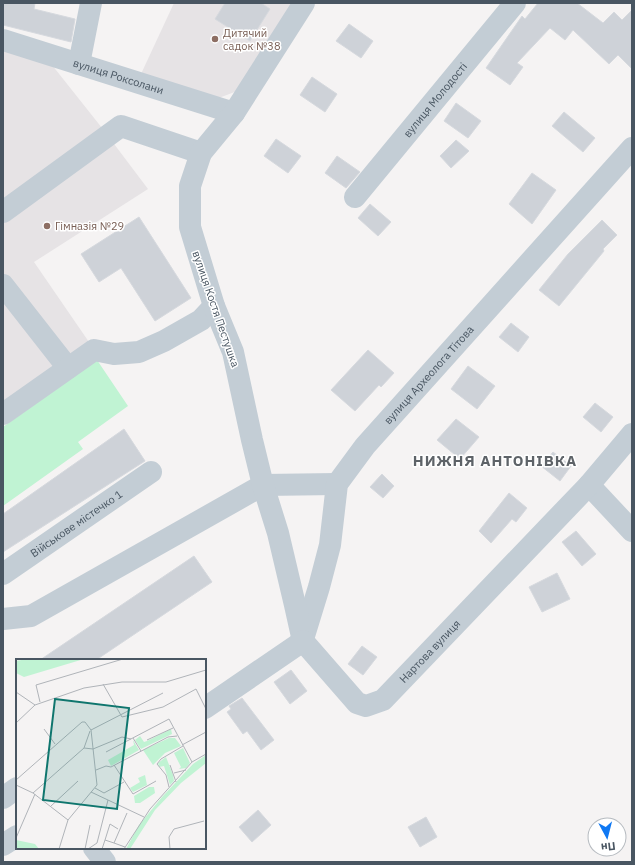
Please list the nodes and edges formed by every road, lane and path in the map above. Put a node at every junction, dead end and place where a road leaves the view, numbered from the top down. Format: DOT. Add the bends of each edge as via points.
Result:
graph roads {
  1 [pos="91,3"];
  2 [pos="304,3"];
  3 [pos="516,3"];
  4 [pos="3,40"];
  5 [pos="80,64"];
  6 [pos="234,113"];
  7 [pos="632,148"];
  8 [pos="201,153"];
  9 [pos="355,197"];
  10 [pos="3,212"];
  11 [pos="3,285"];
  12 [pos="214,306"];
  13 [pos="68,368"];
  14 [pos="3,414"];
  15 [pos="632,434"];
  16 [pos="150,472"];
  17 [pos="337,484"];
  18 [pos="263,485"];
  19 [pos="589,485"];
  20 [pos="632,531"];
  21 [pos="3,574"];
  22 [pos="3,619"];
  23 [pos="303,641"];
  24 [pos="206,707"];
  25 [pos="16,789"];
  26 [pos="3,798"];
  27 [pos="16,837"];
  28 [pos="3,845"];
  29 [pos="95,849"];
  30 [pos="105,862"];
  1 -- 5 [label="street"];
  2 -- 6 [label="street, вулиця Костя Пестушка"];
  3 -- 9 [label="street, вулиця Молодості"];
  4 -- 5 [label="street, вулиця Роксолани"];
  5 -- 6 [label="street, вулиця Роксолани"];
  6 -- 8 [label="street, вулиця Костя Пестушка"];
  7 -- 17 [label="street, вулиця Археолога Тітова" via="365,446"];
  8 -- 10 [label="street" via="122,126"];
  8 -- 12 [label="street, вулиця Костя Пестушка" via="190,186 190,227"];
  11 -- 13 [label="street"];
  12 -- 13 [label="street" via="200,320 139,352 114,354 94,350"];
  12 -- 18 [label="street, вулиця Костя Пестушка" via="233,352"];
  13 -- 14 [label="street"];
  15 -- 19 [label="street, Нартова вулиця"];
  16 -- 21 [label="street, Військове містечко 1"];
  17 -- 18 [label="street"];
  17 -- 23 [label="street, вулиця Археолога Тітова" via="330,545"];
  18 -- 22 [label="street" via="31,616"];
  18 -- 23 [label="street, вулиця Костя Пестушка" via="278,533"];
  19 -- 20 [label="street"];
  19 -- 23 [label="street, Нартова вулиця" via="383,700 366,706 357,703"];
  23 -- 24 [label="street"];
  25 -- 26 [label="street"];
  27 -- 28 [label="street"];
  29 -- 30 [label="street"];
}
